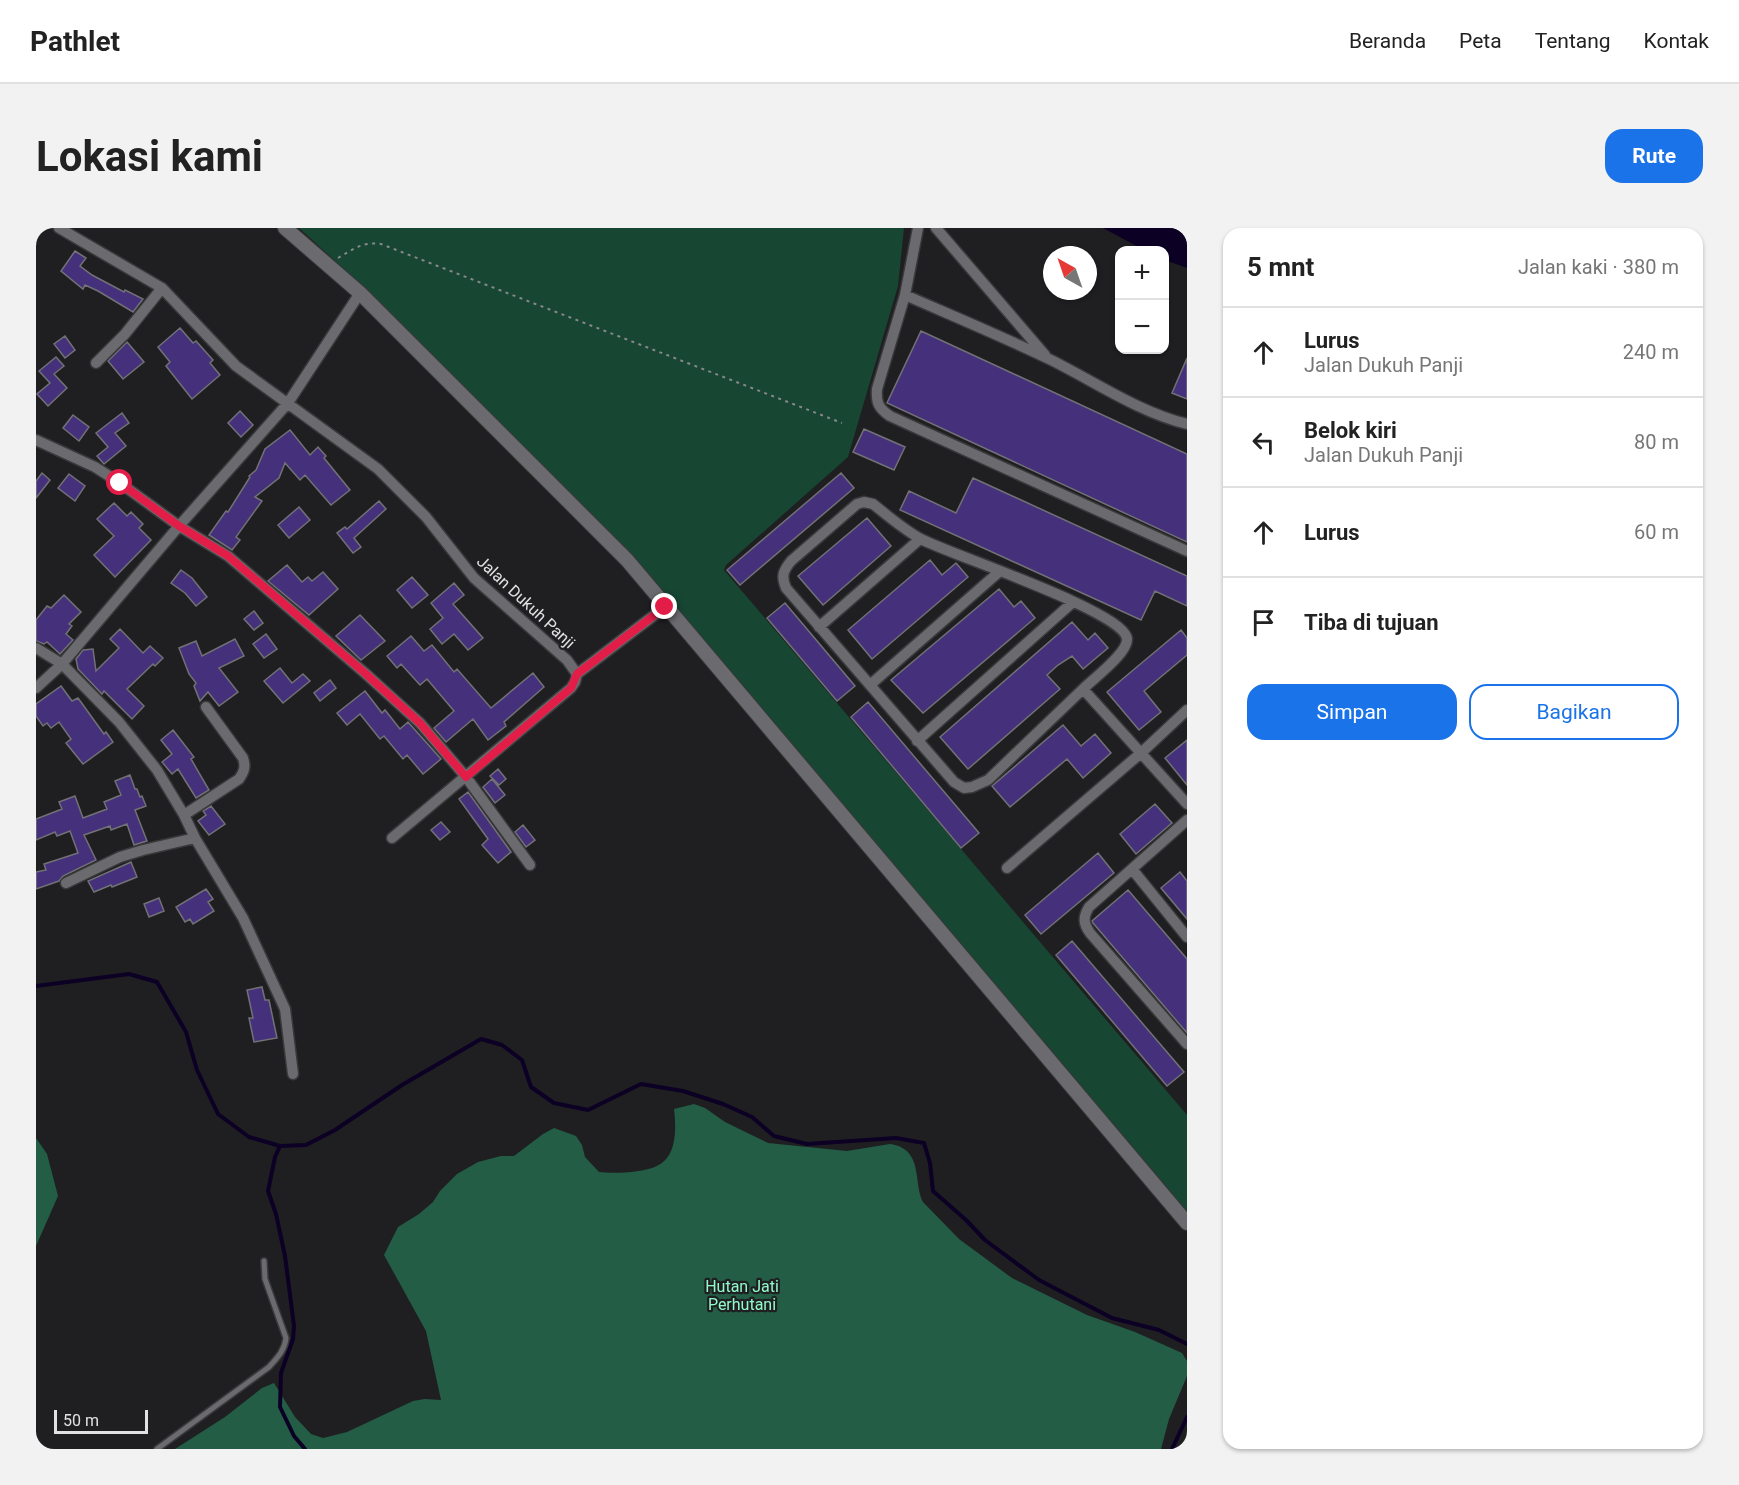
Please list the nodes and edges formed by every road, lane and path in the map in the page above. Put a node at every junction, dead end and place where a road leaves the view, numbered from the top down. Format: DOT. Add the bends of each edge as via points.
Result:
graph roads {
  1 [pos="59,228"];
  2 [pos="285,228"];
  3 [pos="918,228"];
  4 [pos="936,228"];
  5 [pos="327,264"];
  6 [pos="162,288"];
  7 [pos="360,293"];
  8 [pos="905,295"];
  9 [pos="1048,359"];
  10 [pos="96,363"];
  11 [pos="288,403"];
  12 [pos="842,423"];
  13 [pos="1187,424"];
  14 [pos="36,440"];
  15 [pos="179,526"];
  16 [pos="920,539"];
  17 [pos="1187,551"];
  18 [pos="1000,571"];
  19 [pos="1074,602"];
  20 [pos="665,607"];
  21 [pos="819,627"];
  22 [pos="36,648"];
  23 [pos="62,664"];
  24 [pos="577,674"];
  25 [pos="870,685"];
  26 [pos="36,688"];
  27 [pos="1083,689"];
  28 [pos="206,707"];
  29 [pos="1187,710"];
  30 [pos="917,741"];
  31 [pos="1141,753"];
  32 [pos="466,777"];
  33 [pos="1187,804"];
  34 [pos="184,815"];
  35 [pos="1187,820"];
  36 [pos="195,838"];
  37 [pos="392,838"];
  38 [pos="530,865"];
  39 [pos="1007,868"];
  40 [pos="1132,870"];
  41 [pos="66,883"];
  42 [pos="1187,937"];
  43 [pos="1187,1044"];
  44 [pos="293,1074"];
  45 [pos="1187,1223"];
  46 [pos="264,1261"];
  47 [pos="156,1449"];
  1 -- 6 [label="street, Jalan Dukuh Panji"];
  2 -- 5 [label="main road"];
  3 -- 8 [label="street"];
  4 -- 9 [label="street"];
  5 -- 7 [label="main road"];
  5 -- 12 [label="path" via="360,245 381,244"];
  6 -- 10 [label="street"];
  6 -- 11 [label="street, Jalan Dukuh Panji" via="236,366"];
  7 -- 11 [label="street"];
  7 -- 20 [label="main road" via="627,560"];
  8 -- 9 [label="street"];
  8 -- 17 [label="street" via="877,389 876,399 883,411"];
  9 -- 13 [label="street" via="1145,409"];
  11 -- 15 [label="street"];
  11 -- 24 [label="street, Jalan Dukuh Panji" via="378,469 426,517 474,578 567,660"];
  14 -- 15 [label="street" via="95,467"];
  15 -- 23 [label="street"];
  15 -- 32 [label="street" via="228,556 366,674 420,723"];
  16 -- 18 [label="street"];
  16 -- 21 [label="street"];
  16 -- 21 [label="street" via="873,504 864,502 791,561 783,571 786,588"];
  18 -- 19 [label="street"];
  18 -- 25 [label="street"];
  19 -- 27 [label="street" via="1117,625 1126,633 1127,642 1123,652"];
  19 -- 30 [label="street"];
  20 -- 24 [label="street"];
  20 -- 45 [label="main road"];
  21 -- 25 [label="street"];
  22 -- 23 [label="street"];
  23 -- 26 [label="street"];
  23 -- 34 [label="street" via="125,730 157,770"];
  24 -- 32 [label="street, Jalan Dukuh Panji" via="571,688"];
  25 -- 30 [label="street"];
  27 -- 30 [label="street" via="988,780 972,787 964,788 954,782"];
  27 -- 31 [label="street"];
  28 -- 34 [label="street" via="246,766 238,779"];
  29 -- 31 [label="street"];
  31 -- 33 [label="street"];
  31 -- 39 [label="street"];
  32 -- 37 [label="street, Jalan Dukuh Panji"];
  32 -- 38 [label="street"];
  34 -- 36 [label="street"];
  35 -- 40 [label="street"];
  36 -- 41 [label="street" via="120,857"];
  36 -- 44 [label="street" via="243,918 285,1009"];
  40 -- 42 [label="street"];
  40 -- 43 [label="street" via="1089,907 1083,916 1085,926"];
  46 -- 47 [label="lane" via="265,1279 284,1327 285,1345 269,1367"];
}
